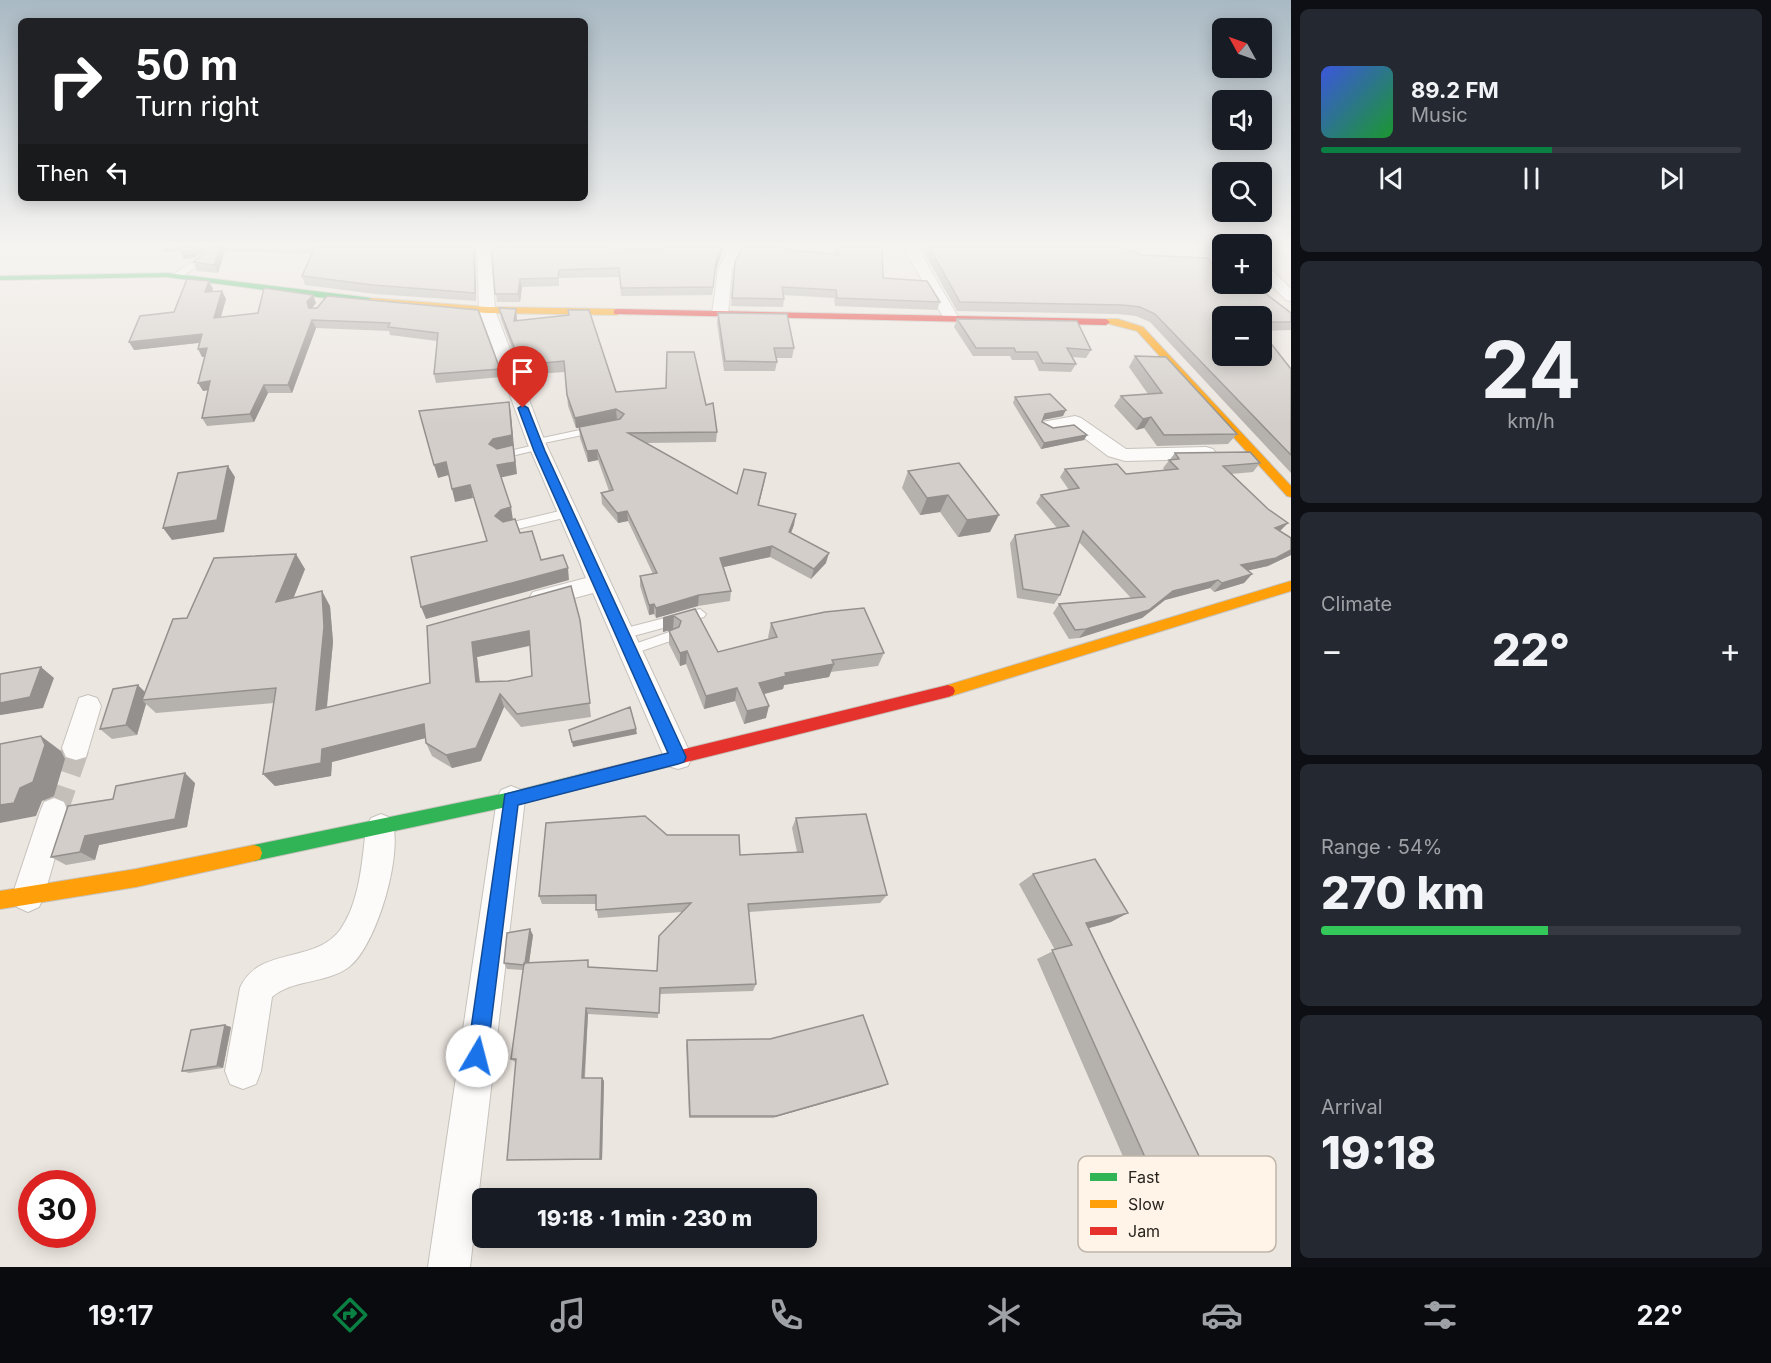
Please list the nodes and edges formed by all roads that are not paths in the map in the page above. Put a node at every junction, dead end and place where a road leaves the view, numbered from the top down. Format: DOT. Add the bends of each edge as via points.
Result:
graph roads {
  1 [pos="433,306"];
  2 [pos="487,306"];
  3 [pos="721,306"];
  4 [pos="944,306"];
  5 [pos="487,310"];
  6 [pos="720,314"];
  7 [pos="950,317"];
  8 [pos="1049,426"];
  9 [pos="605,428"];
  10 [pos="537,445"];
  11 [pos="1254,452"];
  12 [pos="499,456"];
  13 [pos="1291,493"];
  14 [pos="568,513"];
  15 [pos="505,528"];
  16 [pos="600,583"];
  17 [pos="1291,586"];
  18 [pos="518,605"];
  19 [pos="700,615"];
  20 [pos="672,636"];
  21 [pos="626,642"];
  22 [pos="88,706"];
  23 [pos="76,748"];
  24 [pos="678,757"];
  25 [pos="511,799"];
  26 [pos="54,812"];
  27 [pos="381,828"];
  28 [pos="14,898"];
  29 [pos="243,1071"];
  30 [pos="449,1267"];
  1 -- 5 [label="street"];
  2 -- 5 [label="street"];
  3 -- 6 [label="street"];
  4 -- 7 [label="street"];
  5 -- 6 [label="street"];
  5 -- 10 [label="street" via="518,409"];
  6 -- 7 [label="street"];
  7 -- 11 [label="street" via="1110,321 1133,326"];
  8 -- 11 [label="street" via="1075,422 1115,452 1125,455"];
  9 -- 10 [label="lane"];
  10 -- 12 [label="lane"];
  10 -- 14 [label="street"];
  11 -- 13 [label="street"];
  14 -- 15 [label="lane"];
  14 -- 16 [label="street"];
  16 -- 18 [label="street"];
  16 -- 21 [label="street"];
  17 -- 24 [label="street" via="968,686"];
  19 -- 21 [label="lane"];
  20 -- 21 [label="lane"];
  21 -- 24 [label="street"];
  22 -- 23 [label="street"];
  24 -- 25 [label="street"];
  25 -- 27 [label="street"];
  25 -- 30 [label="street"];
  26 -- 28 [label="street"];
  27 -- 28 [label="street" via="136,878"];
  27 -- 29 [label="street" via="376,870 354,939 336,957 279,973 257,988"];
}
